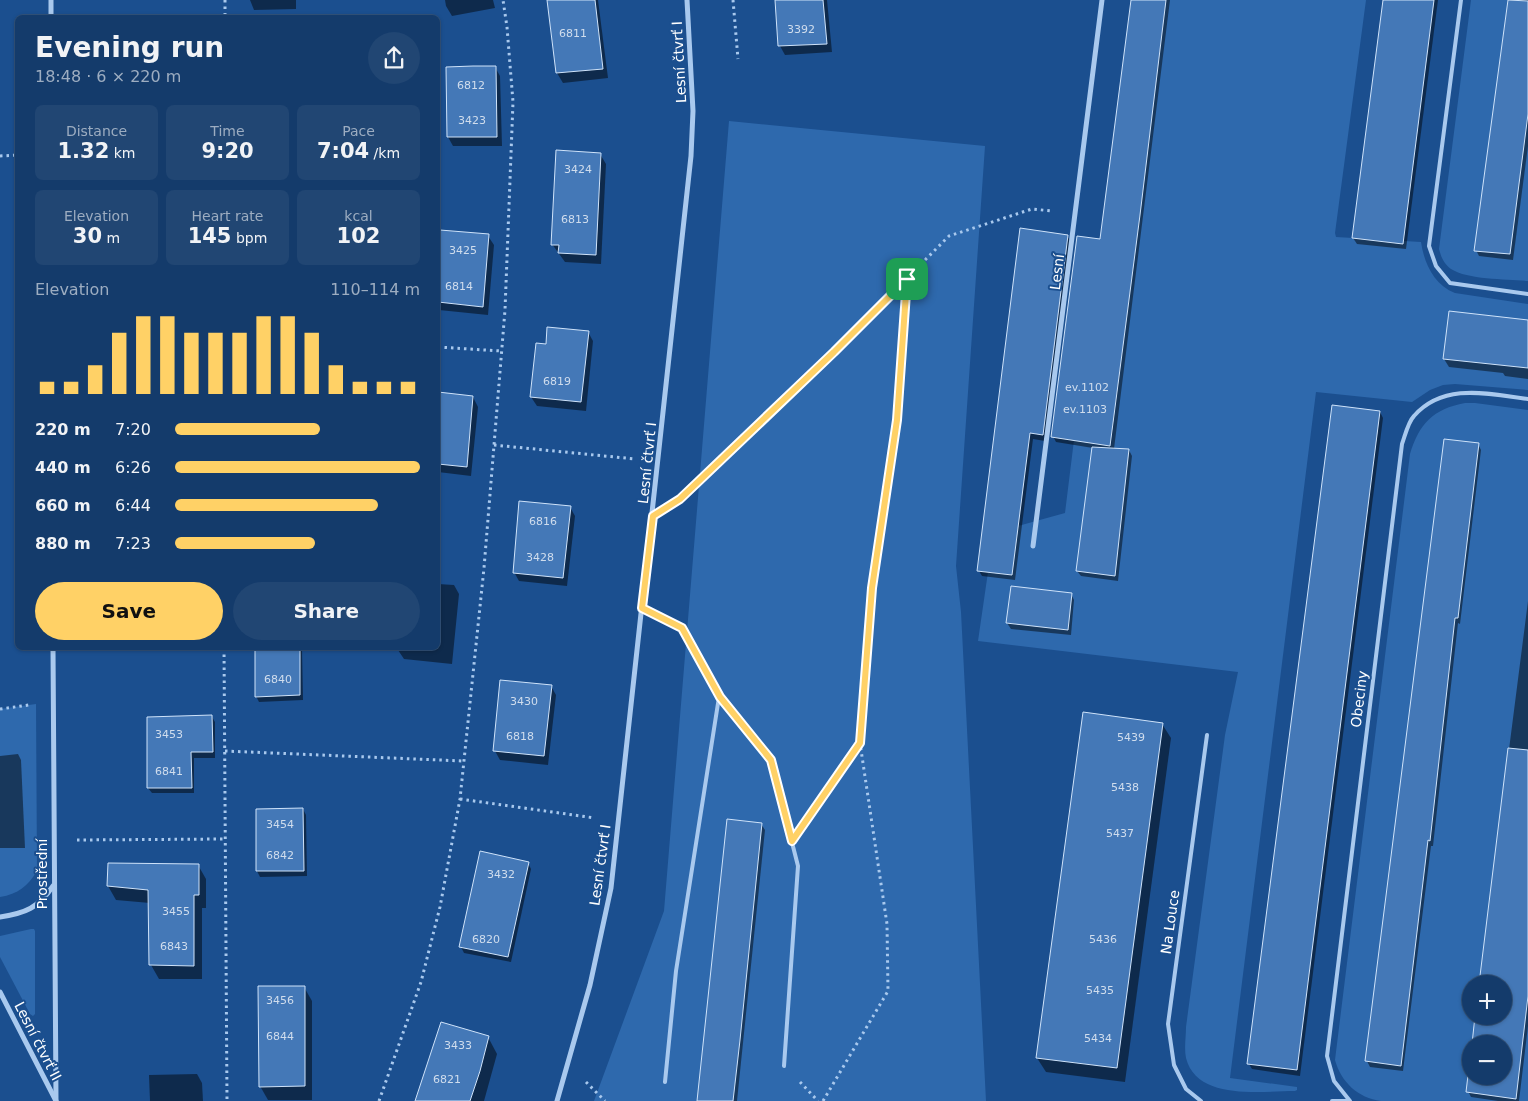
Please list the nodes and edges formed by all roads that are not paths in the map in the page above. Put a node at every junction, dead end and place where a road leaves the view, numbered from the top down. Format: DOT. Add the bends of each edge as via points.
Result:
graph roads {
  1 [pos="50,0"];
  2 [pos="687,0"];
  3 [pos="1102,0"];
  4 [pos="1461,0"];
  5 [pos="50,15"];
  6 [pos="1528,294"];
  7 [pos="1528,399"];
  8 [pos="1033,546"];
  9 [pos="642,608"];
  10 [pos="53,650"];
  11 [pos="720,697"];
  12 [pos="1208,735"];
  13 [pos="53,886"];
  14 [pos="0,917"];
  15 [pos="0,992"];
  16 [pos="784,1066"];
  17 [pos="665,1082"];
  18 [pos="56,1101"];
  19 [pos="557,1101"];
  20 [pos="1202,1101"];
  21 [pos="1332,1101"];
  22 [pos="1348,1101"];
  1 -- 5 [label="street"];
  2 -- 9 [label="street, Lesní čtvrť I" via="692,156"];
  3 -- 8 [label="street, Lesní"];
  4 -- 6 [label="lane" via="1429,246 1436,266 1450,283"];
  7 -- 22 [label="lane, Obeciny" via="1471,392 1447,395 1429,402 1413,417 1402,444 1327,1056 1334,1080"];
  9 -- 11 [label="lane" via="682,628"];
  9 -- 19 [label="street, Lesní čtvrť I" via="611,888 590,985"];
  10 -- 13 [label="street, Prostřední"];
  11 -- 16 [label="lane" via="771,760 798,866"];
  11 -- 17 [label="lane" via="676,971"];
  12 -- 20 [label="lane, Na Louce" via="1168,1024 1174,1065 1186,1089"];
  13 -- 14 [label="street" via="32,909"];
  13 -- 18 [label="street, Prostřední"];
  15 -- 18 [label="street, Lesní čtvrť II"];
  21 -- 22 [label="lane"];
}
